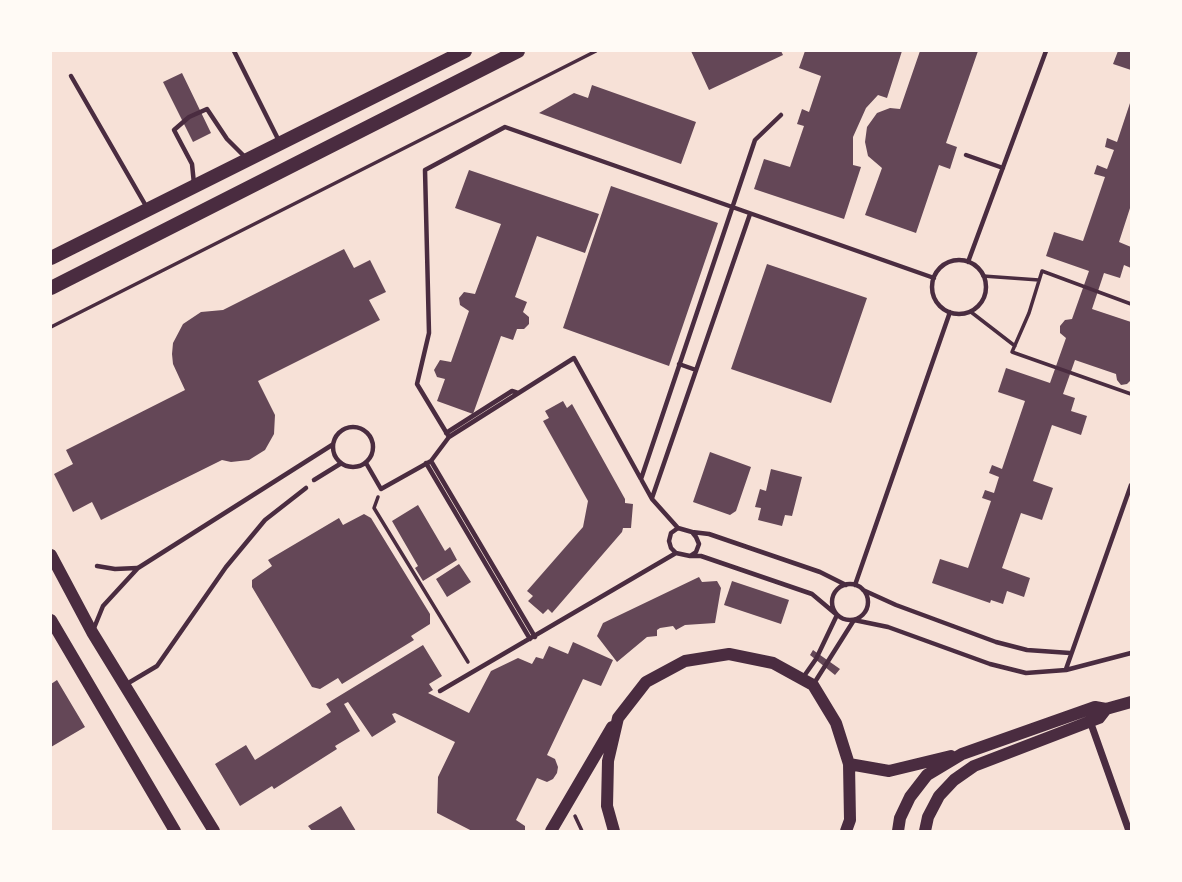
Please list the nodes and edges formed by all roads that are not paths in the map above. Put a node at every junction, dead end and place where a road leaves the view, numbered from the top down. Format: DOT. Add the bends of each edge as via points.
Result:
graph roads {
  1 [pos="234,51"];
  2 [pos="465,51"];
  3 [pos="518,51"];
  4 [pos="1046,51"];
  5 [pos="71,76"];
  6 [pos="780,115"];
  7 [pos="281,144"];
  8 [pos="966,155"];
  9 [pos="248,160"];
  10 [pos="1003,168"];
  11 [pos="194,187"];
  12 [pos="732,207"];
  13 [pos="148,210"];
  14 [pos="750,214"];
  15 [pos="51,258"];
  16 [pos="968,262"];
  17 [pos="934,278"];
  18 [pos="51,288"];
  19 [pos="950,312"];
  20 [pos="679,364"];
  21 [pos="696,370"];
  22 [pos="448,435"];
  23 [pos="332,444"];
  24 [pos="429,462"];
  25 [pos="366,463"];
  26 [pos="340,464"];
  27 [pos="641,479"];
  28 [pos="314,481"];
  29 [pos="1131,485"];
  30 [pos="306,488"];
  31 [pos="652,499"];
  32 [pos="678,528"];
  33 [pos="692,532"];
  34 [pos="676,553"];
  35 [pos="51,555"];
  36 [pos="690,556"];
  37 [pos="97,566"];
  38 [pos="138,568"];
  39 [pos="846,585"];
  40 [pos="855,585"];
  41 [pos="863,590"];
  42 [pos="837,614"];
  43 [pos="51,620"];
  44 [pos="854,620"];
  45 [pos="92,632"];
  46 [pos="533,638"];
  47 [pos="1070,653"];
  48 [pos="1131,653"];
  49 [pos="1066,670"];
  50 [pos="807,682"];
  51 [pos="125,686"];
  52 [pos="440,691"];
  53 [pos="1131,702"];
  54 [pos="1106,709"];
  55 [pos="618,718"];
  56 [pos="1090,721"];
  57 [pos="961,754"];
  58 [pos="849,764"];
  59 [pos="175,831"];
  60 [pos="214,831"];
  61 [pos="551,831"];
  62 [pos="614,831"];
  63 [pos="846,831"];
  64 [pos="898,831"];
  65 [pos="925,831"];
  66 [pos="1129,831"];
  1 -- 7 [label="lane"];
  2 -- 7 [label="main road"];
  3 -- 18 [label="main road"];
  4 -- 10 [label="lane"];
  5 -- 13 [label="lane"];
  6 -- 12 [label="lane" via="755,140"];
  7 -- 9 [label="main road"];
  8 -- 10 [label="lane"];
  9 -- 11 [label="main road"];
  9 -- 11 [label="lane" via="207,109 189,117 174,130 192,164"];
  10 -- 16 [label="lane"];
  11 -- 13 [label="main road"];
  12 -- 14 [label="lane"];
  12 -- 20 [label="lane"];
  12 -- 22 [label="lane" via="505,127 425,170 429,333 417,384"];
  13 -- 15 [label="main road"];
  14 -- 17 [label="lane"];
  14 -- 21 [label="lane"];
  16 -- 17 [label="lane" via="948,263"];
  16 -- 19 [label="lane" via="986,282 984,296 971,312"];
  17 -- 19 [label="lane" via="935,299"];
  19 -- 40 [label="lane"];
  20 -- 21 [label="lane"];
  20 -- 27 [label="lane"];
  21 -- 31 [label="lane"];
  22 -- 24 [label="lane"];
  22 -- 27 [label="lane" via="575,358"];
  23 -- 25 [label="lane" via="343,429 361,429 373,443"];
  23 -- 26 [label="lane"];
  23 -- 38 [label="lane"];
  24 -- 25 [label="lane" via="381,489"];
  24 -- 46 [label="lane"];
  25 -- 26 [label="lane" via="353,468"];
  26 -- 28 [label="lane"];
  27 -- 31 [label="lane"];
  29 -- 47 [label="lane"];
  30 -- 51 [label="lane" via="265,520 157,666"];
  31 -- 32 [label="lane"];
  32 -- 33 [label="lane"];
  32 -- 34 [label="lane" via="669,541"];
  33 -- 36 [label="lane" via="699,544"];
  33 -- 39 [label="lane" via="820,572"];
  34 -- 36 [label="lane"];
  34 -- 46 [label="lane"];
  35 -- 45 [label="main road"];
  36 -- 42 [label="lane" via="812,594"];
  37 -- 38 [label="lane"];
  38 -- 45 [label="lane" via="103,606"];
  39 -- 40 [label="lane"];
  39 -- 42 [label="lane" via="832,597"];
  40 -- 41 [label="lane"];
  41 -- 44 [label="lane" via="867,607"];
  41 -- 47 [label="lane" via="996,642"];
  42 -- 44 [label="lane"];
  42 -- 50 [label="lane"];
  43 -- 59 [label="main road"];
  44 -- 49 [label="lane" via="1026,673"];
  44 -- 50 [label="lane"];
  45 -- 51 [label="main road"];
  46 -- 52 [label="lane"];
  47 -- 49 [label="lane"];
  48 -- 49 [label="lane"];
  50 -- 55 [label="main road" via="773,663 729,654 685,661 646,682"];
  50 -- 58 [label="main road" via="836,723"];
  51 -- 60 [label="main road"];
  53 -- 54 [label="main road"];
  54 -- 56 [label="main road"];
  54 -- 57 [label="main road" via="1095,707"];
  55 -- 61 [label="main road"];
  55 -- 62 [label="main road" via="608,761 607,806"];
  56 -- 65 [label="main road" via="974,766 939,796"];
  56 -- 66 [label="street"];
  57 -- 58 [label="main road" via="889,771"];
  57 -- 64 [label="main road" via="927,775 910,797"];
  58 -- 63 [label="main road" via="850,820"];
}
